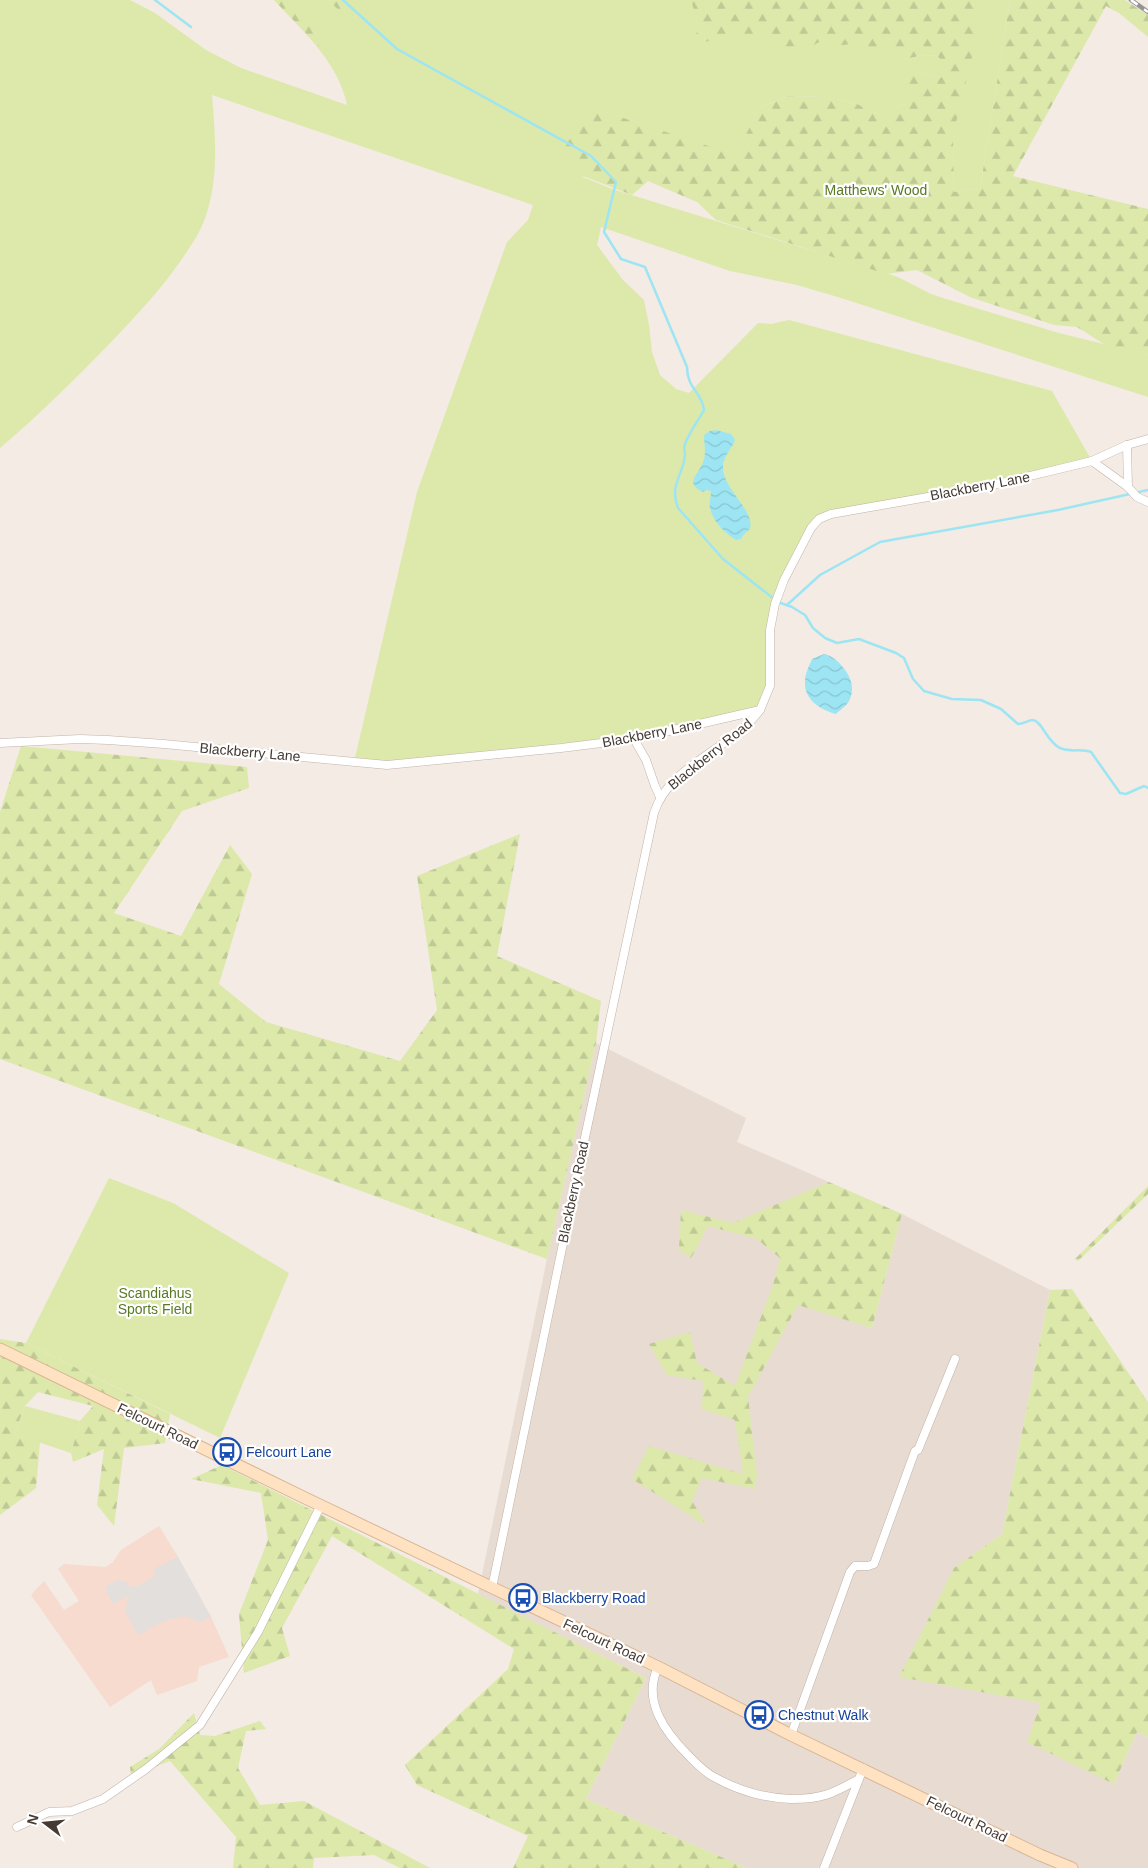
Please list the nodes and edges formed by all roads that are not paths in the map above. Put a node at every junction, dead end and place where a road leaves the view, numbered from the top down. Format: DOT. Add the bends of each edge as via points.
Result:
graph roads {
  1 [pos="1148,439"];
  2 [pos="1127,445"];
  3 [pos="1092,461"];
  4 [pos="1128,486"];
  5 [pos="1148,502"];
  6 [pos="760,710"];
  7 [pos="634,739"];
  8 [pos="0,743"];
  9 [pos="660,797"];
  10 [pos="0,1349"];
  11 [pos="955,1358"];
  12 [pos="321,1505"];
  13 [pos="492,1588"];
  14 [pos="658,1667"];
  15 [pos="790,1735"];
  16 [pos="861,1774"];
  17 [pos="17,1827"];
  18 [pos="824,1868"];
  19 [pos="1072,1868"];
  1 -- 2 [label="street, Blackberry Lane"];
  2 -- 3 [label="street, Blackberry Lane"];
  2 -- 4 [label="street"];
  3 -- 4 [label="street"];
  3 -- 6 [label="street, Blackberry Lane" via="985,487 831,514 819,519 807,534 776,604 770,630 770,686"];
  4 -- 5 [label="street" via="1137,497"];
  6 -- 7 [label="street, Blackberry Lane"];
  6 -- 9 [label="street, Blackberry Road" via="742,730 684,773"];
  7 -- 8 [label="street, Blackberry Lane" via="387,765 118,741 80,739"];
  7 -- 9 [label="street, Blackberry Road"];
  9 -- 13 [label="street, Blackberry Road" via="652,818"];
  10 -- 12 [label="street, Felcourt Road"];
  11 -- 15 [label="street" via="915,1451 874,1564 855,1566 850,1572"];
  12 -- 13 [label="street, Felcourt Road"];
  12 -- 17 [label="street" via="258,1632 200,1725 103,1799 72,1811 49,1812"];
  13 -- 14 [label="street, Felcourt Road"];
  14 -- 15 [label="street, Felcourt Road"];
  14 -- 16 [label="street" via="653,1696 663,1726 672,1740 712,1777 756,1794 789,1799 831,1794"];
  15 -- 16 [label="street, Felcourt Road"];
  16 -- 18 [label="street"];
  16 -- 19 [label="street, Felcourt Road"];
}
